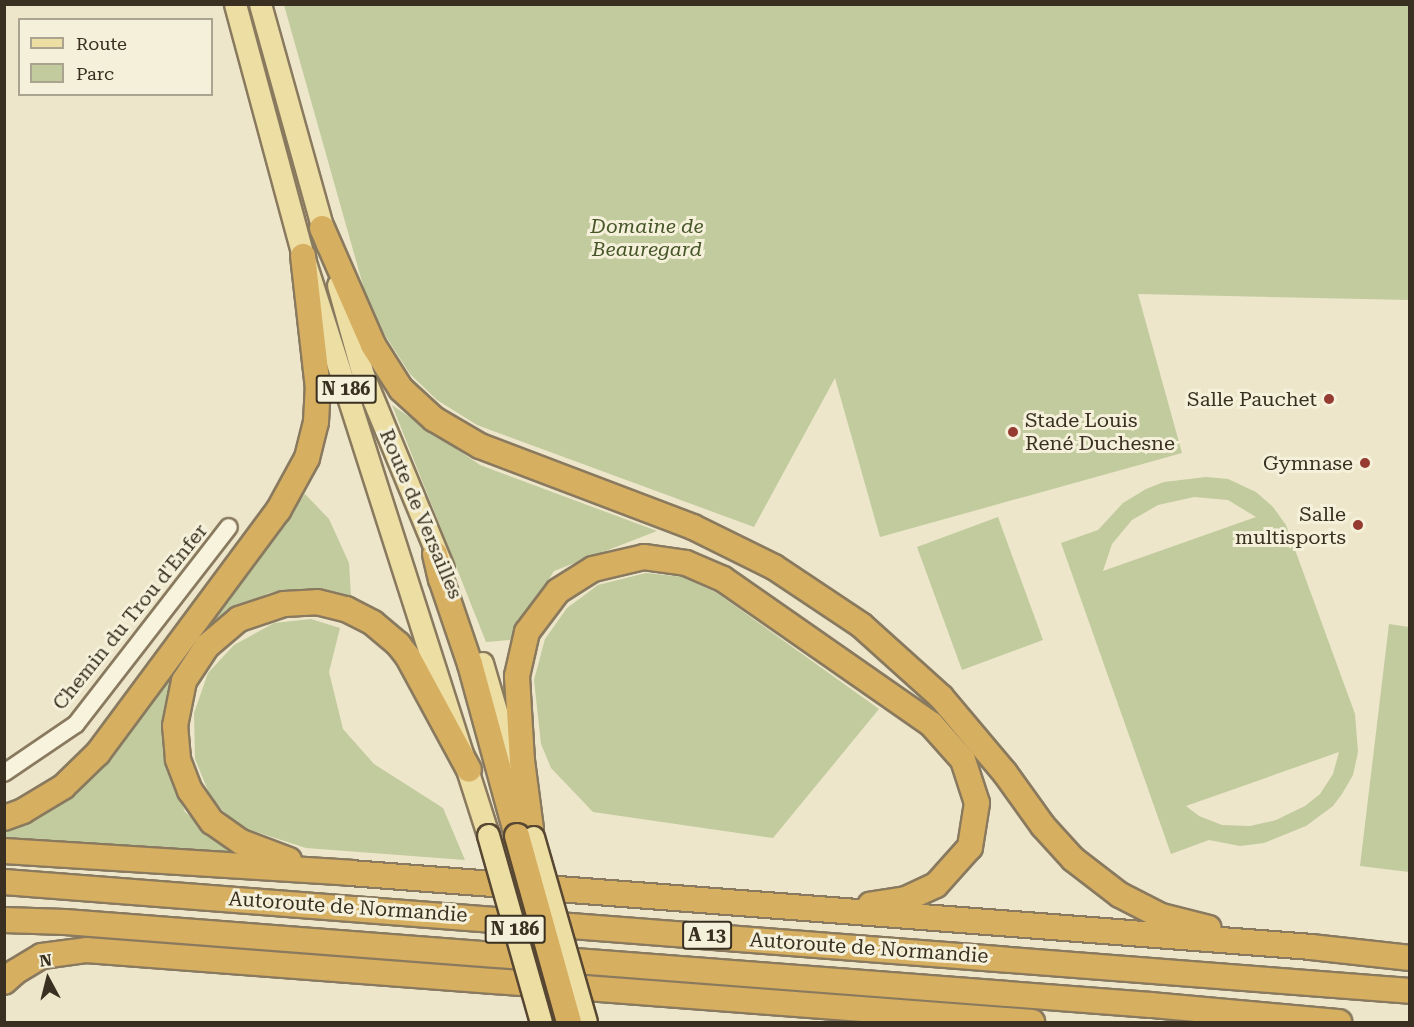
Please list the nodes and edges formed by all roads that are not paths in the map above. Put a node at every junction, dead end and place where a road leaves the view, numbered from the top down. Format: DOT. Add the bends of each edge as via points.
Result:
graph roads {
  1 [pos="235,4"];
  2 [pos="260,4"];
  3 [pos="322,228"];
  4 [pos="303,256"];
  5 [pos="229,527"];
  6 [pos="435,554"];
  7 [pos="469,770"];
  8 [pos="4,773"];
  9 [pos="4,818"];
  10 [pos="527,834"];
  11 [pos="4,851"];
  12 [pos="350,873"];
  13 [pos="4,882"];
  14 [pos="800,909"];
  15 [pos="4,920"];
  16 [pos="1311,947"];
  17 [pos="1410,958"];
  18 [pos="4,982"];
  19 [pos="1410,990"];
  20 [pos="542,1023"];
  21 [pos="569,1023"];
  22 [pos="586,1023"];
  23 [pos="1032,1023"];
  24 [pos="1340,1023"];
  1 -- 4 [label="main road, Route de Versailles / N 186"];
  2 -- 3 [label="main road, Route de Versailles / N 186"];
  3 -- 6 [label="main road, Route de Versailles / N 186" via="363,375"];
  3 -- 16 [label="highway" via="373,345 401,389 434,419 480,446 693,527 774,567 861,625 941,697 1073,859 1120,895 1161,916 1197,926 1296,940"];
  4 -- 7 [label="main road, Route de Versailles / N 186"];
  4 -- 9 [label="highway" via="318,389 316,422 307,458 278,511 98,753 63,787"];
  5 -- 8 [label="street, Chemin du Trou d'Enfer" via="76,724"];
  6 -- 10 [label="highway, N 186"];
  7 -- 12 [label="highway" via="408,657 386,632 360,615 330,604 292,603 256,611 226,627 197,658 179,696 176,742 190,791 212,822 241,842 285,859"];
  7 -- 20 [label="main road, Route de Versailles / N 186, bridge"];
  10 -- 14 [label="highway" via="517,676 527,632 558,591 593,569 644,557 686,563 723,579 931,724 963,759 976,803 970,847 936,885 906,899"];
  10 -- 21 [label="highway, N 186, bridge"];
  10 -- 22 [label="main road, N 186, bridge"];
  11 -- 12 [label="highway"];
  12 -- 14 [label="highway"];
  13 -- 19 [label="highway, Autoroute de Normandie / A 13"];
  14 -- 16 [label="highway"];
  15 -- 24 [label="highway, Autoroute de Normandie / A 13" via="1151,1005"];
  16 -- 17 [label="highway"];
  18 -- 23 [label="highway" via="42,956 86,950"];
}
